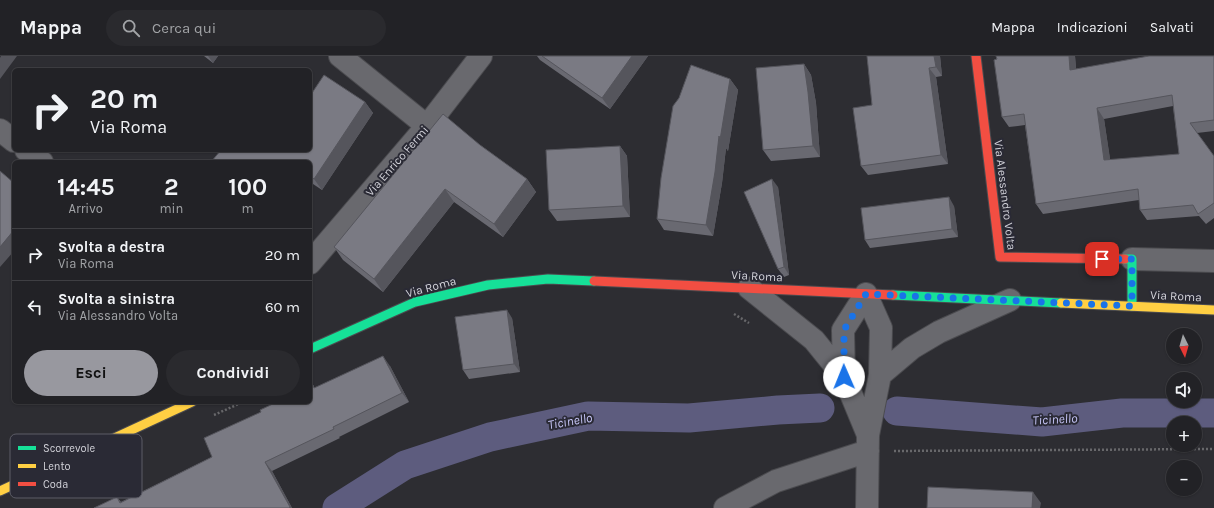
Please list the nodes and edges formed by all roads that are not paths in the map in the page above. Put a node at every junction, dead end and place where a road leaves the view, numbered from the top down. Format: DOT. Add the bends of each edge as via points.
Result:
graph roads {
  1 [pos="340,56"];
  2 [pos="481,56"];
  3 [pos="976,56"];
  4 [pos="427,126"];
  5 [pos="0,130"];
  6 [pos="12,139"];
  7 [pos="29,152"];
  8 [pos="39,160"];
  9 [pos="1132,259"];
  10 [pos="312,261"];
  11 [pos="1214,261"];
  12 [pos="749,288"];
  13 [pos="866,294"];
  14 [pos="1010,300"];
  15 [pos="1132,306"];
  16 [pos="1214,310"];
  17 [pos="312,348"];
  18 [pos="880,375"];
  19 [pos="844,377"];
  20 [pos="188,404"];
  21 [pos="123,434"];
  22 [pos="868,443"];
  23 [pos="10,486"];
  24 [pos="0,491"];
  25 [pos="725,508"];
  26 [pos="867,508"];
  1 -- 4 [label="street"];
  2 -- 4 [label="street, Via Enrico Fermi"];
  3 -- 9 [label="street, Via Alessandro Volta" via="1000,257"];
  4 -- 10 [label="street, Via Enrico Fermi"];
  5 -- 6 [label="street"];
  7 -- 8 [label="street"];
  9 -- 11 [label="street"];
  9 -- 15 [label="street"];
  12 -- 13 [label="street, Via Roma"];
  12 -- 17 [label="street, Via Roma" via="548,279 488,285 415,302"];
  12 -- 19 [label="street" via="814,340"];
  13 -- 14 [label="street, Via Roma"];
  13 -- 18 [label="street" via="881,328"];
  13 -- 19 [label="street" via="844,330"];
  14 -- 15 [label="street, Via Roma"];
  14 -- 18 [label="street" via="939,332 912,348"];
  15 -- 16 [label="street, Via Roma"];
  18 -- 22 [label="street"];
  19 -- 22 [label="street"];
  20 -- 21 [label="street"];
  22 -- 25 [label="street" via="776,481"];
  22 -- 26 [label="street"];
  23 -- 24 [label="street"];
}
